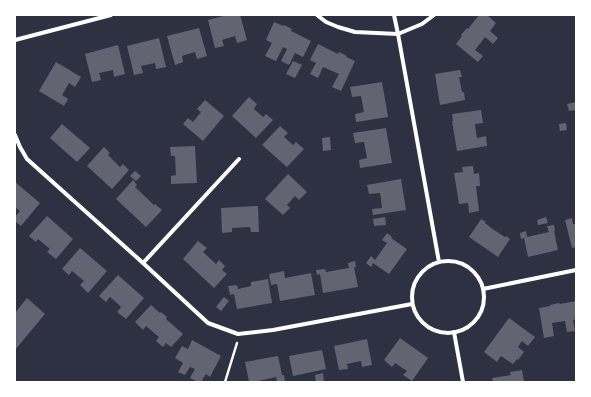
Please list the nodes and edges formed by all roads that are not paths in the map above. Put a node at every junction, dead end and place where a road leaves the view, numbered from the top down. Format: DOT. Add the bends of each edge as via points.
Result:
graph roads {
  1 [pos="112,15"];
  2 [pos="317,15"];
  3 [pos="394,15"];
  4 [pos="434,15"];
  5 [pos="398,34"];
  6 [pos="15,40"];
  7 [pos="15,135"];
  8 [pos="239,159"];
  9 [pos="439,262"];
  10 [pos="143,263"];
  11 [pos="576,270"];
  12 [pos="483,289"];
  13 [pos="412,304"];
  14 [pos="454,332"];
  15 [pos="463,382"];
  1 -- 6 [label="street"];
  2 -- 5 [label="street" via="326,22 355,32"];
  3 -- 5 [label="street"];
  4 -- 5 [label="street" via="422,24"];
  5 -- 9 [label="street"];
  7 -- 10 [label="street" via="27,159"];
  8 -- 10 [label="street"];
  9 -- 12 [label="street" via="462,263 479,278"];
  9 -- 13 [label="street" via="420,273 414,282"];
  10 -- 13 [label="street" via="208,323 238,334"];
  11 -- 12 [label="street"];
  12 -- 14 [label="street" via="480,312 474,321"];
  13 -- 14 [label="street" via="416,315 432,330"];
  14 -- 15 [label="street"];
}
